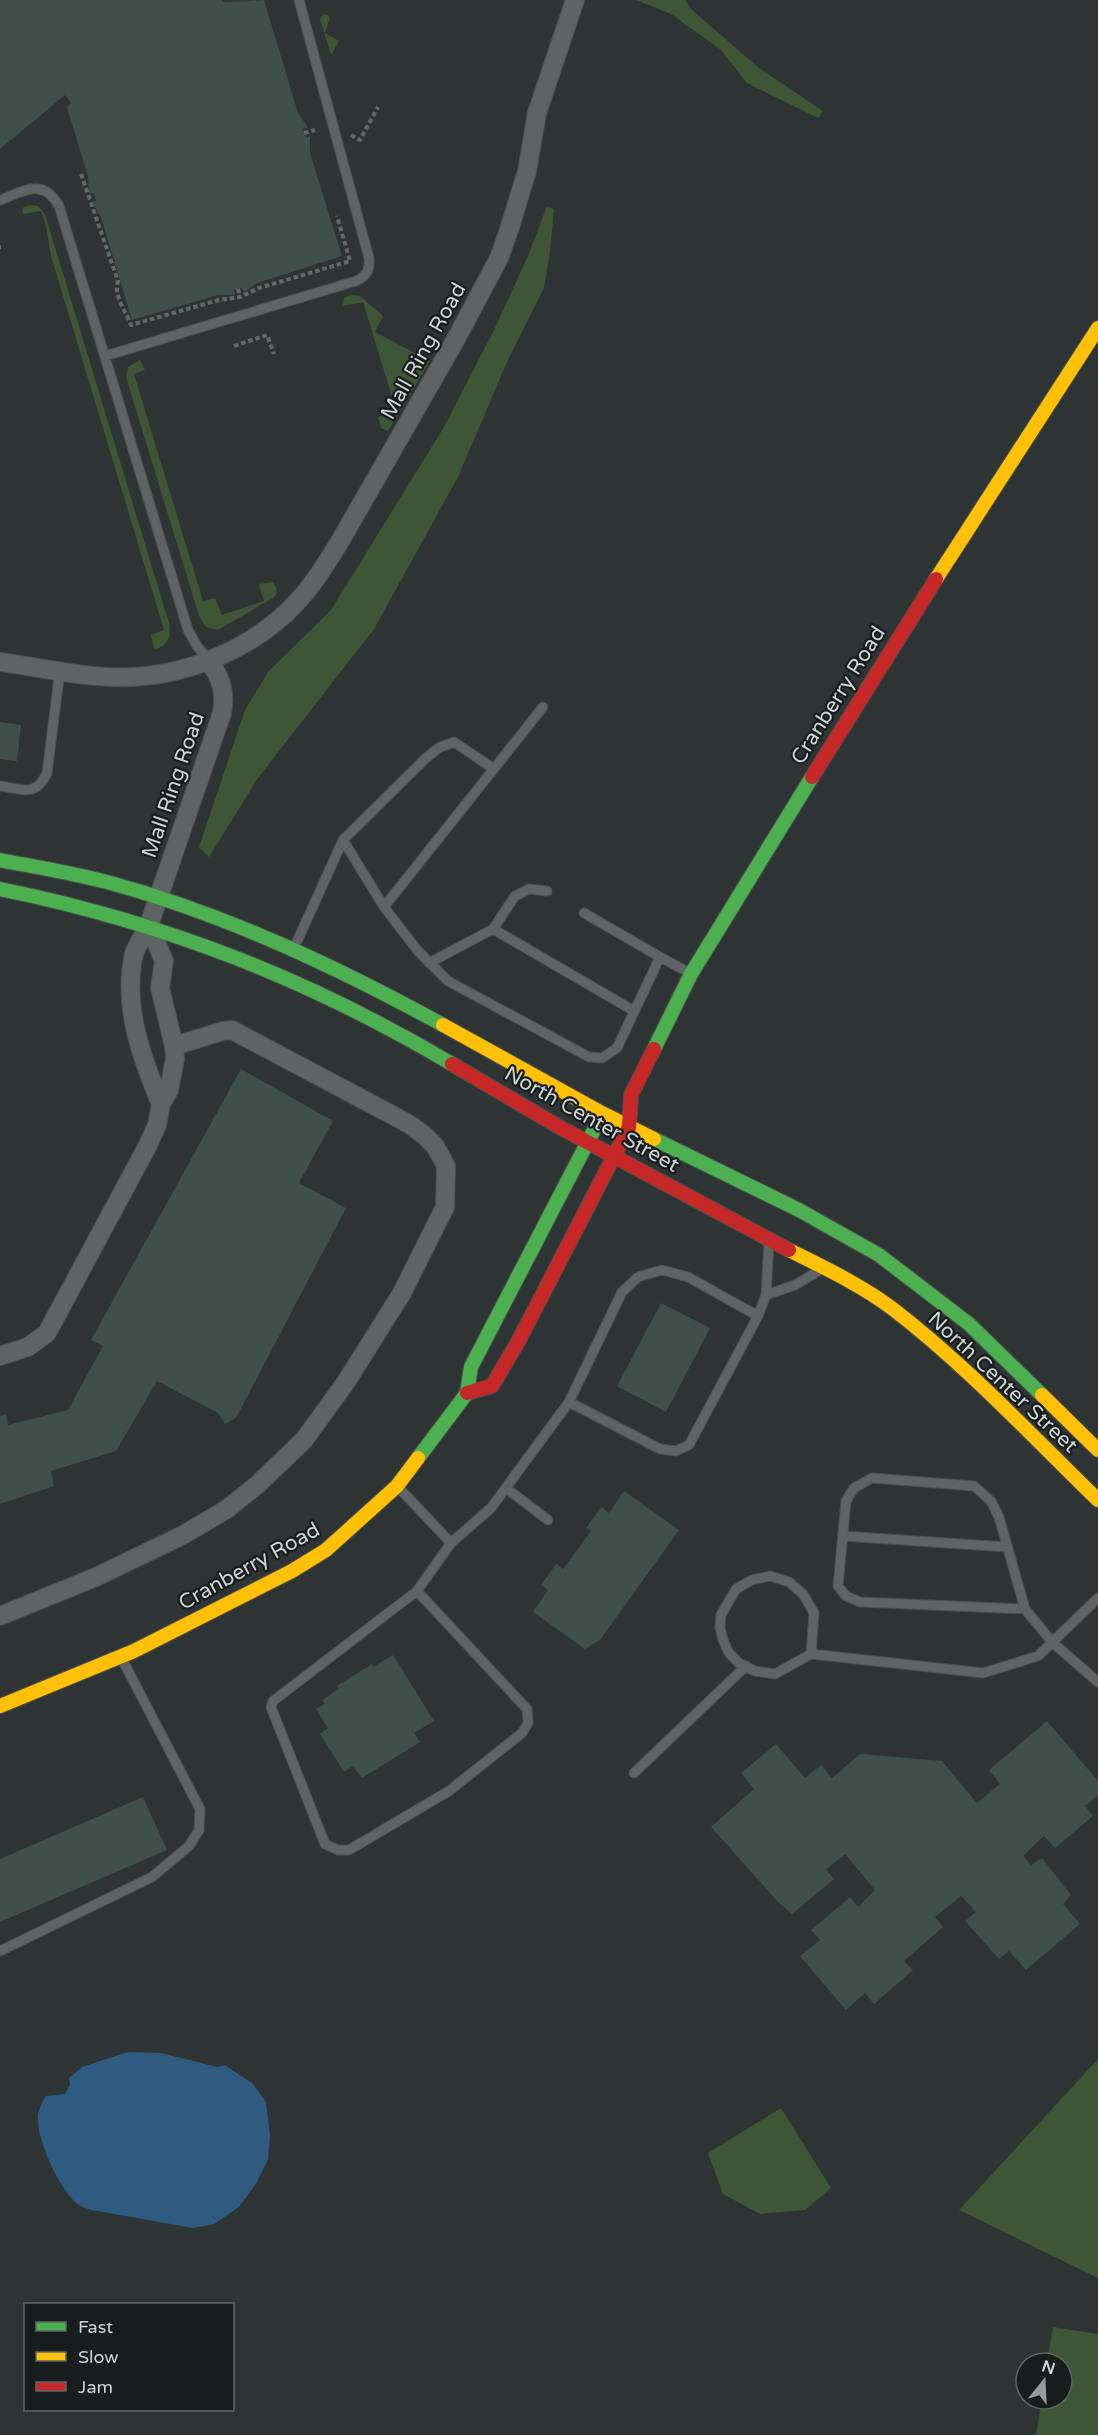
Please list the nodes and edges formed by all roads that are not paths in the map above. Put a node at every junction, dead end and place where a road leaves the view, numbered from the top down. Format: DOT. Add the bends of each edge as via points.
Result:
graph roads {
  1 [pos="299,0"];
  2 [pos="575,0"];
  3 [pos="0,200"];
  4 [pos="1098,328"];
  5 [pos="105,356"];
  6 [pos="209,661"];
  7 [pos="0,663"];
  8 [pos="60,670"];
  9 [pos="543,707"];
  10 [pos="494,769"];
  11 [pos="0,786"];
  12 [pos="343,840"];
  13 [pos="0,860"];
  14 [pos="0,890"];
  15 [pos="547,891"];
  16 [pos="158,899"];
  17 [pos="384,907"];
  18 [pos="584,913"];
  19 [pos="149,925"];
  20 [pos="493,929"];
  21 [pos="293,949"];
  22 [pos="660,957"];
  23 [pos="429,963"];
  24 [pos="692,974"];
  25 [pos="634,1011"];
  26 [pos="174,1046"];
  27 [pos="631,1095"];
  28 [pos="161,1104"];
  29 [pos="602,1113"];
  30 [pos="629,1127"];
  31 [pos="587,1142"];
  32 [pos="615,1157"];
  33 [pos="769,1239"];
  34 [pos="826,1267"];
  35 [pos="766,1295"];
  36 [pos="758,1316"];
  37 [pos="0,1356"];
  38 [pos="467,1393"];
  39 [pos="569,1402"];
  40 [pos="1098,1450"];
  41 [pos="397,1486"];
  42 [pos="506,1488"];
  43 [pos="1098,1500"];
  44 [pos="548,1520"];
  45 [pos="843,1536"];
  46 [pos="451,1544"];
  47 [pos="1008,1547"];
  48 [pos="417,1592"];
  49 [pos="1098,1598"];
  50 [pos="1025,1609"];
  51 [pos="0,1616"];
  52 [pos="1052,1642"];
  53 [pos="811,1654"];
  54 [pos="121,1657"];
  55 [pos="746,1666"];
  56 [pos="1098,1683"];
  57 [pos="0,1705"];
  58 [pos="634,1773"];
  59 [pos="0,1951"];
  1 -- 5 [label="lane" via="369,258 369,272 356,281"];
  2 -- 6 [label="street, Mall Ring Road" via="537,113 509,230 499,258 456,339 319,574 276,621 240,646"];
  3 -- 5 [label="lane" via="38,188 54,198"];
  4 -- 24 [label="street, Cranberry Road" via="974,518"];
  5 -- 6 [label="lane" via="188,630"];
  6 -- 8 [label="street, Mall Ring Road" via="132,677"];
  6 -- 16 [label="street, Mall Ring Road" via="223,685 222,713"];
  7 -- 8 [label="street, Mall Ring Road"];
  8 -- 11 [label="lane" via="47,773 40,786 31,790"];
  9 -- 10 [label="lane"];
  10 -- 12 [label="lane" via="454,742 440,747"];
  10 -- 17 [label="lane"];
  12 -- 17 [label="lane"];
  12 -- 21 [label="lane"];
  13 -- 16 [label="street, North Center Street" via="107,882"];
  14 -- 19 [label="street, North Center Street" via="69,903"];
  15 -- 20 [label="lane" via="529,889 515,896"];
  16 -- 19 [label="street, Mall Ring Road"];
  16 -- 21 [label="street, North Center Street"];
  17 -- 23 [label="lane"];
  18 -- 22 [label="lane"];
  19 -- 26 [label="street" via="164,961 160,988"];
  19 -- 28 [label="street, Mall Ring Road" via="134,952 133,1017 142,1060"];
  19 -- 31 [label="street, North Center Street" via="253,963 368,1017"];
  20 -- 23 [label="lane"];
  20 -- 25 [label="lane"];
  21 -- 29 [label="street, North Center Street" via="366,983"];
  22 -- 24 [label="lane"];
  22 -- 25 [label="lane"];
  23 -- 25 [label="lane" via="448,981 589,1057 602,1058 617,1047"];
  24 -- 27 [label="street, Cranberry Road"];
  26 -- 28 [label="street" via="170,1090"];
  26 -- 51 [label="street" via="232,1030 409,1124 435,1146 446,1166 445,1207 402,1293 346,1382 304,1440 258,1485 183,1535 96,1577"];
  27 -- 29 [label="street"];
  27 -- 30 [label="street, Cranberry Road"];
  28 -- 37 [label="street" via="148,1145 47,1333 28,1347"];
  29 -- 30 [label="street, North Center Street"];
  29 -- 31 [label="street, Cranberry Road"];
  30 -- 32 [label="street, Cranberry Road"];
  30 -- 40 [label="street, North Center Street" via="799,1210 879,1255 969,1324"];
  31 -- 32 [label="street, North Center Street"];
  31 -- 38 [label="street, Cranberry Road" via="471,1367"];
  32 -- 33 [label="street, North Center Street"];
  32 -- 38 [label="street, Cranberry Road" via="492,1386"];
  33 -- 34 [label="street, North Center Street"];
  33 -- 35 [label="lane"];
  34 -- 35 [label="lane" via="795,1285"];
  34 -- 43 [label="street, North Center Street" via="890,1308 956,1361"];
  35 -- 36 [label="lane"];
  36 -- 39 [label="lane" via="688,1277 662,1270 638,1276 622,1292"];
  36 -- 39 [label="lane" via="689,1445 676,1451 660,1449"];
  38 -- 41 [label="street, Cranberry Road"];
  39 -- 42 [label="lane"];
  41 -- 46 [label="lane"];
  41 -- 54 [label="street, Cranberry Road" via="309,1561"];
  42 -- 44 [label="lane"];
  42 -- 46 [label="lane" via="491,1508"];
  45 -- 47 [label="lane"];
  45 -- 47 [label="lane" via="846,1501 854,1488 872,1478 975,1486 992,1501"];
  45 -- 50 [label="lane" via="838,1586 846,1596 860,1602"];
  46 -- 48 [label="lane"];
  47 -- 50 [label="lane"];
  48 -- 48 [label="lane" via="273,1701 325,1844 338,1850 349,1850 450,1791 522,1733 528,1723 528,1709"];
  49 -- 52 [label="lane"];
  50 -- 52 [label="lane"];
  52 -- 53 [label="lane" via="1038,1656 983,1673"];
  52 -- 56 [label="lane"];
  53 -- 55 [label="lane" via="775,1674"];
  53 -- 55 [label="lane" via="814,1612 803,1594 789,1582 770,1576 736,1589 722,1615 720,1628 729,1653"];
  54 -- 57 [label="street, Cranberry Road"];
  54 -- 59 [label="lane" via="200,1809 199,1830 189,1846 153,1877"];
  55 -- 58 [label="lane"];
}
